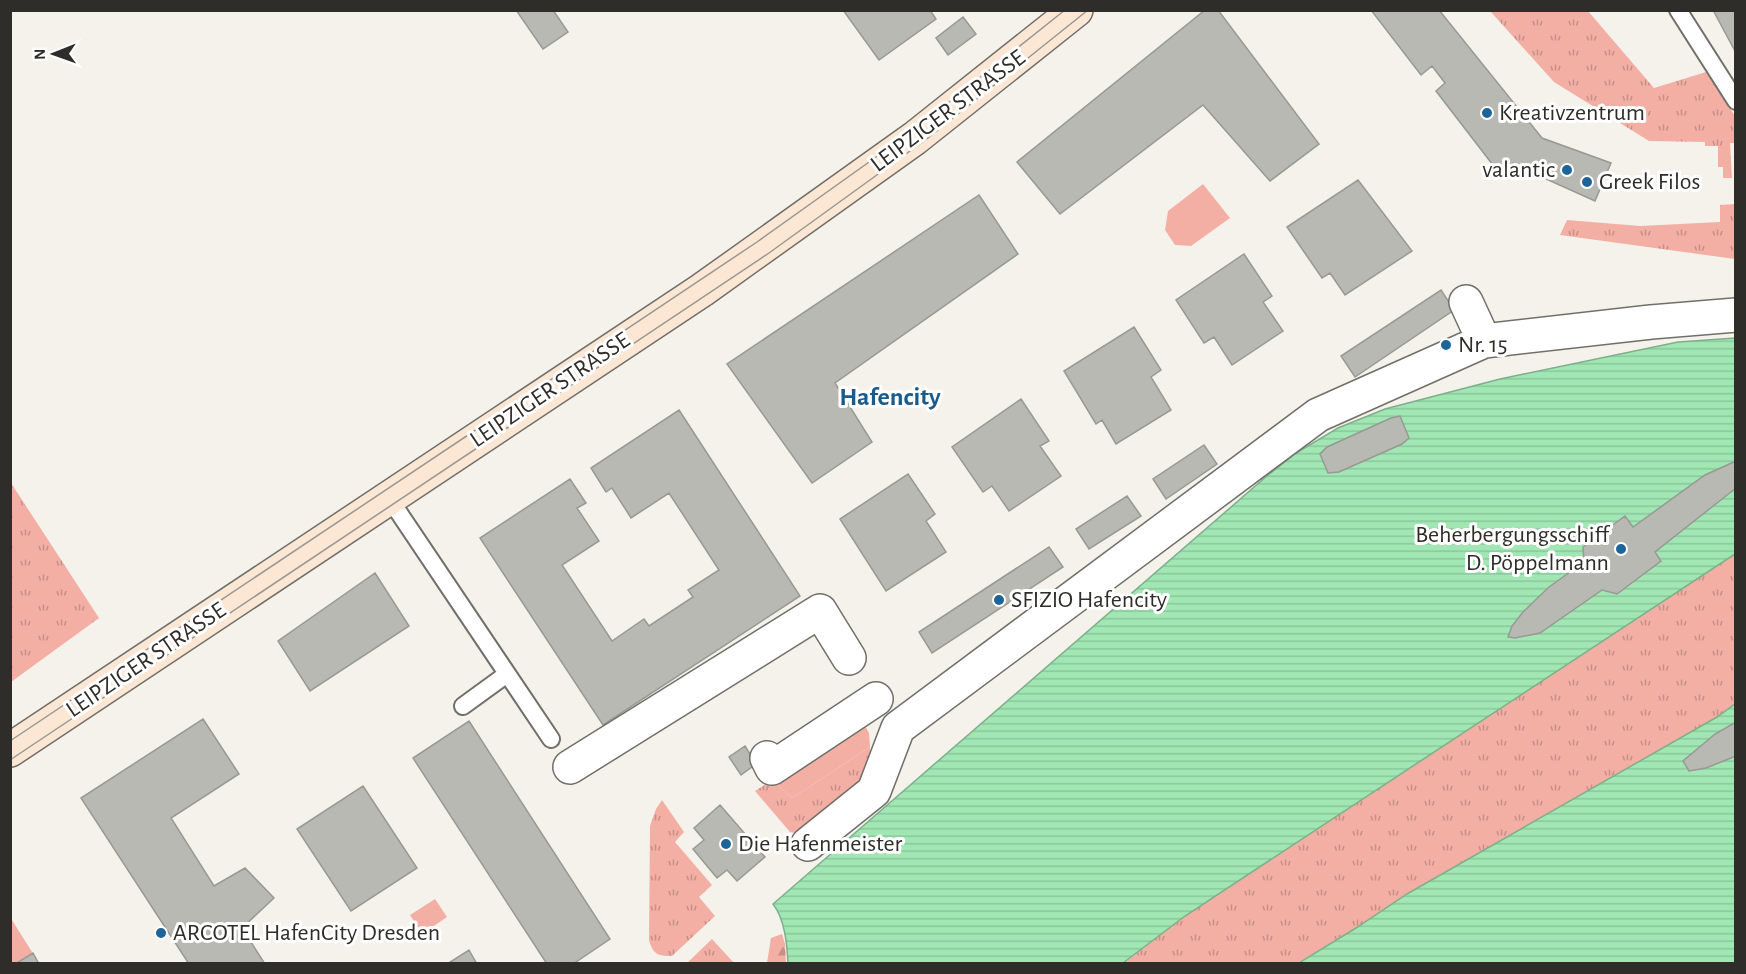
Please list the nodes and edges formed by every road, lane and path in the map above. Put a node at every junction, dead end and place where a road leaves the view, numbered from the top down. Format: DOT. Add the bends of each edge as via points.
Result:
graph roads {
  1 [pos="1076,10"];
  2 [pos="1678,10"];
  3 [pos="1736,101"];
  4 [pos="1466,302"];
  5 [pos="1736,315"];
  6 [pos="1484,341"];
  7 [pos="389,498"];
  8 [pos="849,658"];
  9 [pos="507,674"];
  10 [pos="463,706"];
  11 [pos="898,728"];
  12 [pos="551,739"];
  13 [pos="10,750"];
  14 [pos="767,758"];
  15 [pos="570,767"];
  16 [pos="808,844"];
  1 -- 7 [label="main road, LEIPZIGER STRASSE" via="915,138 776,238"];
  2 -- 3 [label="lane"];
  4 -- 6 [label="street"];
  5 -- 6 [label="street"];
  6 -- 11 [label="street" via="1315,409"];
  7 -- 9 [label="lane"];
  7 -- 13 [label="main road, LEIPZIGER STRASSE"];
  8 -- 15 [label="street" via="820,611"];
  9 -- 10 [label="lane"];
  9 -- 12 [label="lane"];
  11 -- 14 [label="street" via="873,695 772,768"];
  11 -- 16 [label="street" via="874,791"];
}
